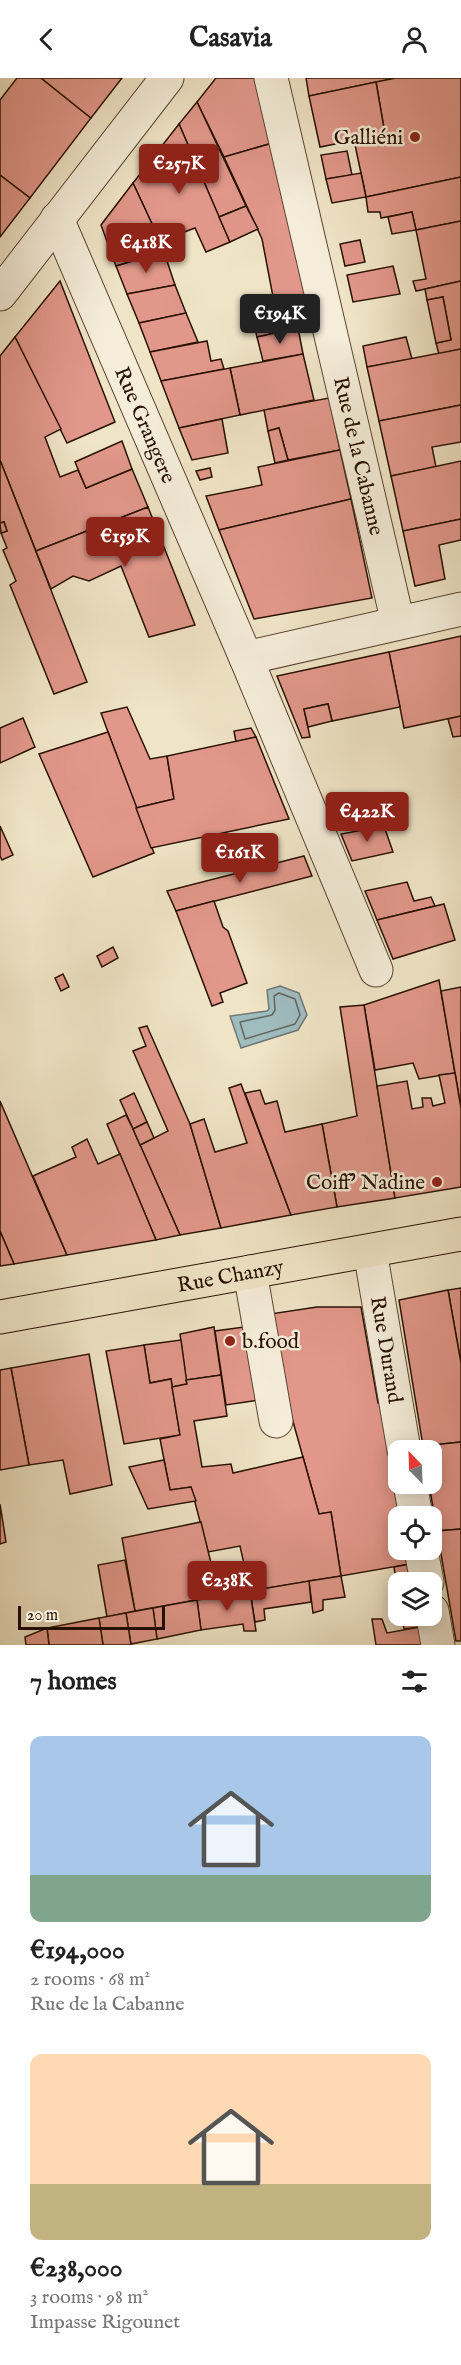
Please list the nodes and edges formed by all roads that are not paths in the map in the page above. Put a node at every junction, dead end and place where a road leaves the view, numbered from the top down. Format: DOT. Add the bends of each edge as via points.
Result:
graph roads {
  1 [pos="167,78"];
  2 [pos="271,78"];
  3 [pos="57,219"];
  4 [pos="0,294"];
  5 [pos="461,609"];
  6 [pos="398,623"];
  7 [pos="246,658"];
  8 [pos="376,970"];
  9 [pos="461,1234"];
  10 [pos="370,1251"];
  11 [pos="250,1272"];
  12 [pos="0,1317"];
  13 [pos="276,1421"];
  14 [pos="402,1440"];
  15 [pos="435,1626"];
  16 [pos="438,1645"];
  1 -- 3 [label="street"];
  2 -- 6 [label="street, Rue de la Cabanne"];
  3 -- 4 [label="street"];
  3 -- 7 [label="street, Rue Grangere"];
  5 -- 6 [label="street"];
  6 -- 7 [label="street"];
  7 -- 8 [label="street, Rue Grangere"];
  9 -- 10 [label="main road, Rue Chanzy"];
  10 -- 11 [label="main road, Rue Chanzy"];
  10 -- 14 [label="street, Rue Durand"];
  11 -- 12 [label="main road, Rue Chanzy"];
  11 -- 13 [label="street"];
  15 -- 16 [label="street"];
}
